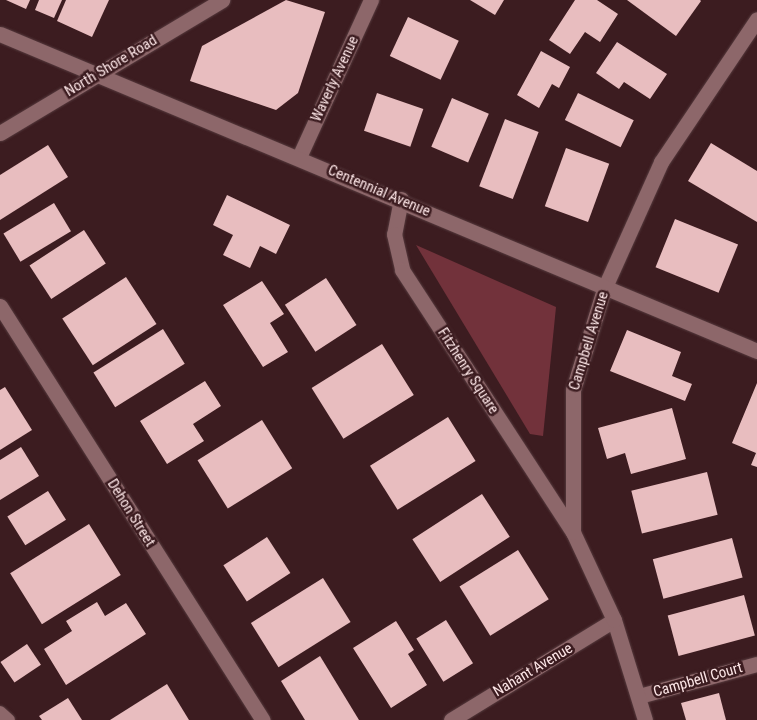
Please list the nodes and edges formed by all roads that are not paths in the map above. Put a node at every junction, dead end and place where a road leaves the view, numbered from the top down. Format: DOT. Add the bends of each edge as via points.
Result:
graph roads {
  1 [pos="222,0"];
  2 [pos="371,0"];
  3 [pos="757,19"];
  4 [pos="0,34"];
  5 [pos="96,76"];
  6 [pos="0,133"];
  7 [pos="299,157"];
  8 [pos="401,199"];
  9 [pos="604,289"];
  10 [pos="0,306"];
  11 [pos="757,351"];
  12 [pos="573,532"];
  13 [pos="614,620"];
  14 [pos="757,664"];
  15 [pos="639,696"];
  16 [pos="0,712"];
  17 [pos="9,720"];
  18 [pos="263,720"];
  19 [pos="451,720"];
  20 [pos="645,720"];
  1 -- 5 [label="street, North Shore Road"];
  2 -- 7 [label="street, Waverly Avenue"];
  3 -- 9 [label="street, Campbell Avenue" via="661,162"];
  4 -- 5 [label="street, Centennial Avenue"];
  5 -- 6 [label="street, North Shore Road"];
  5 -- 7 [label="street, Centennial Avenue"];
  7 -- 8 [label="street, Centennial Avenue"];
  8 -- 9 [label="street, Centennial Avenue"];
  8 -- 12 [label="street, Fitzhenry Square" via="394,234 402,270"];
  9 -- 11 [label="street, Centennial Avenue"];
  9 -- 12 [label="street, Campbell Avenue" via="573,390"];
  10 -- 18 [label="street, Dehon Street"];
  12 -- 13 [label="street, Campbell Avenue"];
  13 -- 15 [label="street, Campbell Avenue"];
  13 -- 19 [label="street, Nahant Avenue"];
  14 -- 15 [label="street, Campbell Court"];
  15 -- 20 [label="street, Campbell Avenue"];
  16 -- 17 [label="lane"];
}
